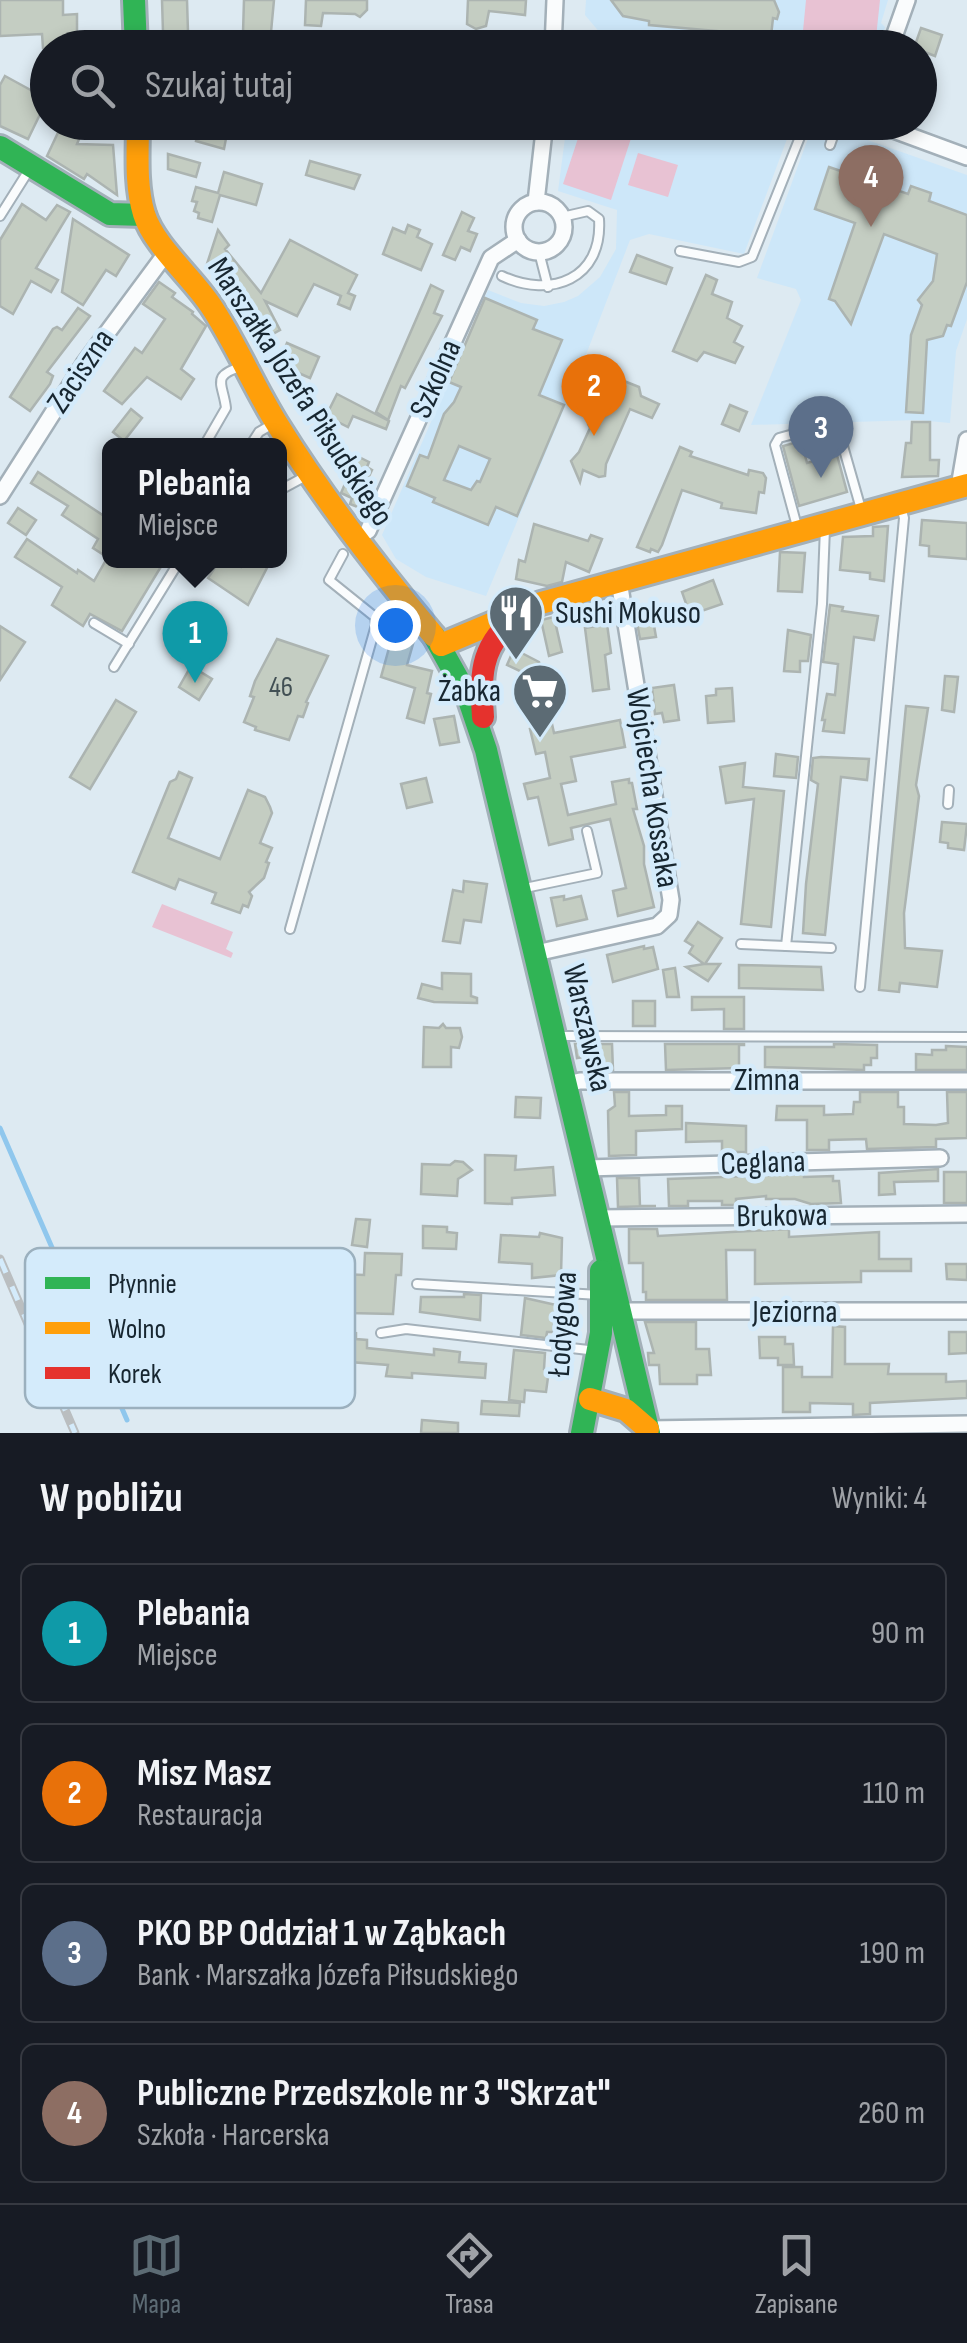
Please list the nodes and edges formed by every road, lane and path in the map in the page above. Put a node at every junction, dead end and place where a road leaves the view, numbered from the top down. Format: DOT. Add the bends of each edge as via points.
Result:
graph roads {
  1 [pos="134,0"];
  2 [pos="555,0"];
  3 [pos="907,0"];
  4 [pos="135,30"];
  5 [pos="554,30"];
  6 [pos="896,30"];
  7 [pos="138,140"];
  8 [pos="543,140"];
  9 [pos="799,140"];
  10 [pos="832,140"];
  11 [pos="919,140"];
  12 [pos="830,145"];
  13 [pos="0,146"];
  14 [pos="967,157"];
  15 [pos="31,166"];
  16 [pos="536,202"];
  17 [pos="144,215"];
  18 [pos="0,216"];
  19 [pos="562,217"];
  20 [pos="518,240"];
  21 [pos="680,251"];
  22 [pos="168,252"];
  23 [pos="540,252"];
  24 [pos="502,276"];
  25 [pos="548,286"];
  26 [pos="247,365"];
  27 [pos="276,422"];
  28 [pos="209,438"];
  29 [pos="255,438"];
  30 [pos="286,438"];
  31 [pos="287,439"];
  32 [pos="967,440"];
  33 [pos="310,474"];
  34 [pos="287,486"];
  35 [pos="963,486"];
  36 [pos="0,496"];
  37 [pos="900,503"];
  38 [pos="862,513"];
  39 [pos="824,523"];
  40 [pos="798,530"];
  41 [pos="368,531"];
  42 [pos="343,554"];
  43 [pos="175,568"];
  44 [pos="201,568"];
  45 [pos="198,572"];
  46 [pos="619,581"];
  47 [pos="541,604"];
  48 [pos="94,623"];
  49 [pos="128,644"];
  50 [pos="442,645"];
  51 [pos="114,667"];
  52 [pos="486,750"];
  53 [pos="949,790"];
  54 [pos="948,804"];
  55 [pos="587,831"];
  56 [pos="520,889"];
  57 [pos="290,929"];
  58 [pos="741,944"];
  59 [pos="786,946"];
  60 [pos="831,948"];
  61 [pos="536,953"];
  62 [pos="860,987"];
  63 [pos="555,1036"];
  64 [pos="967,1037"];
  65 [pos="967,1081"];
  66 [pos="566,1084"];
  67 [pos="940,1158"];
  68 [pos="586,1168"];
  69 [pos="967,1214"];
  70 [pos="597,1218"];
  71 [pos="417,1284"];
  72 [pos="603,1295"];
  73 [pos="622,1311"];
  74 [pos="967,1311"];
  75 [pos="380,1334"];
  76 [pos="601,1352"];
  77 [pos="590,1399"];
  78 [pos="967,1424"];
  79 [pos="648,1431"];
  80 [pos="582,1433"];
  1 -- 4 [label="main road"];
  2 -- 5 [label="street"];
  3 -- 6 [label="street"];
  7 -- 17 [label="main road"];
  8 -- 16 [label="street, Szkolna"];
  9 -- 21 [label="lane" via="752,257 739,262"];
  10 -- 12 [label="lane"];
  11 -- 14 [label="street"];
  13 -- 15 [label="main road"];
  15 -- 17 [label="main road" via="110,214"];
  15 -- 18 [label="lane"];
  16 -- 19 [label="street" via="550,204"];
  16 -- 20 [label="street, Szkolna" via="515,219"];
  17 -- 22 [label="main road, Marszałka Józefa Piłsudskiego"];
  19 -- 23 [label="street" via="560,240"];
  19 -- 25 [label="lane" via="597,214 598,243 584,269"];
  20 -- 23 [label="street"];
  20 -- 41 [label="street, Szkolna" via="490,258"];
  22 -- 26 [label="main road, Marszałka Józefa Piłsudskiego"];
  22 -- 36 [label="street, Zaciszna" via="84,364"];
  23 -- 25 [label="lane"];
  24 -- 25 [label="lane"];
  26 -- 27 [label="main road, Marszałka Józefa Piłsudskiego"];
  26 -- 28 [label="lane" via="223,375 225,413"];
  27 -- 29 [label="lane"];
  27 -- 30 [label="main road, Marszałka Józefa Piłsudskiego"];
  31 -- 33 [label="main road, Marszałka Józefa Piłsudskiego"];
  32 -- 35 [label="street"];
  33 -- 34 [label="lane"];
  33 -- 50 [label="main road, Marszałka Józefa Piłsudskiego" via="355,541"];
  35 -- 37 [label="main road"];
  37 -- 38 [label="main road"];
  37 -- 62 [label="lane" via="904,518"];
  38 -- 39 [label="main road"];
  38 -- 40 [label="lane" via="840,439 779,438"];
  39 -- 40 [label="main road"];
  39 -- 59 [label="lane" via="822,604"];
  40 -- 46 [label="main road"];
  42 -- 57 [label="lane" via="330,580 376,625"];
  43 -- 49 [label="lane"];
  44 -- 45 [label="lane"];
  46 -- 47 [label="main road"];
  46 -- 61 [label="street, Wojciecha Kossaka" via="669,914 657,926"];
  47 -- 50 [label="main road"];
  47 -- 52 [label="main road" via="498,632 481,661"];
  48 -- 49 [label="lane"];
  49 -- 51 [label="lane"];
  50 -- 52 [label="main road, Warszawska"];
  52 -- 56 [label="main road, Warszawska"];
  53 -- 54 [label="lane"];
  55 -- 56 [label="lane" via="597,873"];
  56 -- 61 [label="main road, Warszawska"];
  58 -- 59 [label="lane"];
  59 -- 60 [label="lane"];
  61 -- 63 [label="main road, Warszawska"];
  63 -- 64 [label="lane"];
  63 -- 66 [label="main road, Warszawska"];
  65 -- 66 [label="street, Zimna"];
  66 -- 68 [label="main road, Warszawska"];
  67 -- 68 [label="street, Ceglana"];
  68 -- 70 [label="main road, Warszawska"];
  69 -- 70 [label="street, Brukowa"];
  70 -- 72 [label="main road, Łodygowa"];
  70 -- 73 [label="main road, Warszawska"];
  71 -- 72 [label="lane"];
  72 -- 76 [label="main road, Łodygowa"];
  73 -- 74 [label="street, Jeziorna"];
  73 -- 79 [label="main road, Warszawska"];
  75 -- 76 [label="lane" via="406,1329"];
  76 -- 77 [label="main road, Łodygowa"];
  77 -- 79 [label="main road" via="626,1410"];
  77 -- 80 [label="main road, Łodygowa"];
  78 -- 79 [label="street"];
}
